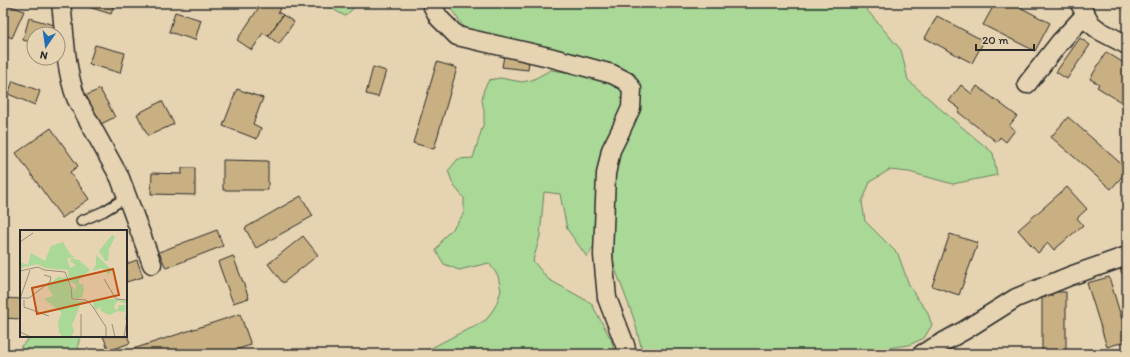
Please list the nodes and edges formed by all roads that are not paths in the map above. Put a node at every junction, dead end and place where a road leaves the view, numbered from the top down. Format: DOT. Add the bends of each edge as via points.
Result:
graph roads {
  1 [pos="62,3"];
  2 [pos="431,3"];
  3 [pos="1083,8"];
  4 [pos="1127,45"];
  5 [pos="1027,84"];
  6 [pos="127,197"];
  7 [pos="81,221"];
  8 [pos="1127,256"];
  9 [pos="152,264"];
  10 [pos="628,354"];
  11 [pos="922,354"];
  1 -- 6 [label="street" via="68,69 76,98 120,178"];
  2 -- 10 [label="street" via="439,18 457,36 612,74 626,81 632,89 631,108 611,150 606,174 603,255 607,298"];
  3 -- 4 [label="street" via="1091,24"];
  3 -- 5 [label="street"];
  6 -- 7 [label="lane"];
  6 -- 9 [label="street"];
  8 -- 11 [label="street" via="1016,298"];
}
